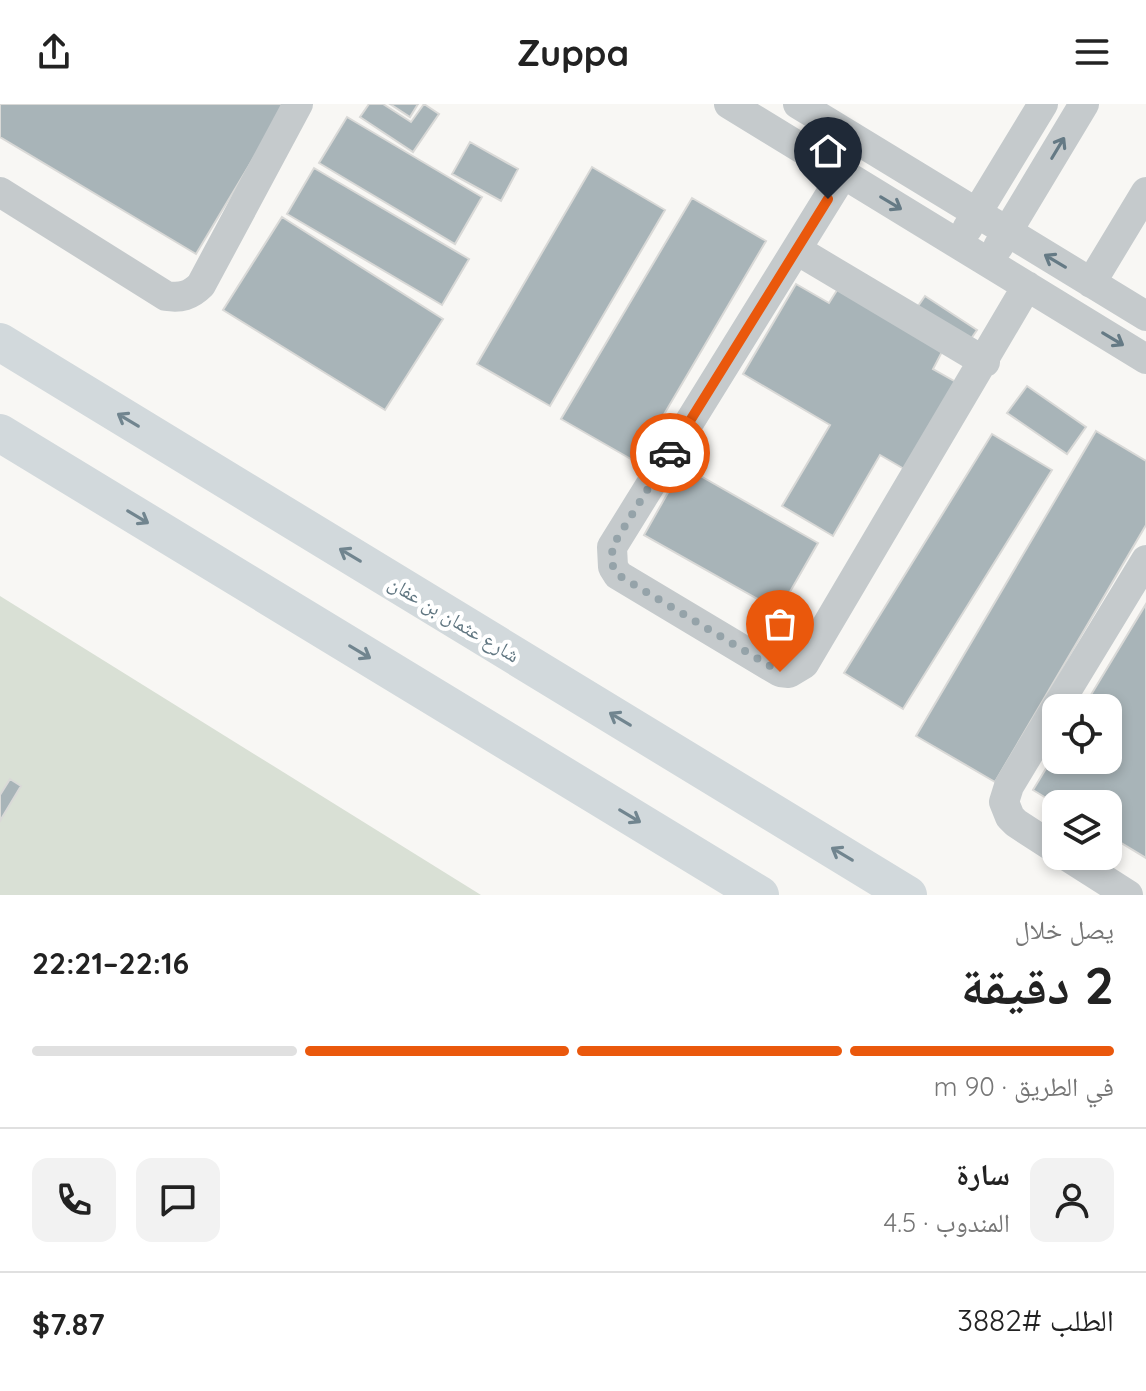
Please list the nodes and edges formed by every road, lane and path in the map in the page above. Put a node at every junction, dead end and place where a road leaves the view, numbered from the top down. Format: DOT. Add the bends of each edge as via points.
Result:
graph roads {
  1 [pos="298,104"];
  2 [pos="729,104"];
  3 [pos="798,104"];
  4 [pos="1043,104"];
  5 [pos="1084,104"];
  6 [pos="843,174"];
  7 [pos="0,192"];
  8 [pos="1146,192"];
  9 [pos="976,213"];
  10 [pos="1007,232"];
  11 [pos="958,244"];
  12 [pos="797,250"];
  13 [pos="989,262"];
  14 [pos="1091,283"];
  15 [pos="1027,286"];
  16 [pos="1146,316"];
  17 [pos="0,342"];
  18 [pos="1146,359"];
  19 [pos="985,362"];
  20 [pos="0,433"];
  21 [pos="1146,560"];
  22 [pos="1065,694"];
  23 [pos="1042,731"];
  24 [pos="1042,840"];
  25 [pos="1089,870"];
  26 [pos="760,895"];
  27 [pos="908,895"];
  28 [pos="1128,895"];
  1 -- 7 [label="street" via="201,285 184,297 166,296"];
  2 -- 6 [label="street"];
  3 -- 9 [label="street"];
  4 -- 9 [label="street"];
  10 -- 5 [label="street, one-way"];
  6 -- 11 [label="street, one-way"];
  6 -- 12 [label="street"];
  8 -- 14 [label="street"];
  9 -- 10 [label="street"];
  9 -- 11 [label="street"];
  10 -- 13 [label="street"];
  14 -- 10 [label="street, one-way"];
  11 -- 13 [label="street"];
  12 -- 19 [label="street"];
  12 -- 19 [label="street" via="617,538 611,557 618,575 766,664 789,673 804,664"];
  13 -- 15 [label="street"];
  14 -- 16 [label="street"];
  15 -- 18 [label="street, one-way"];
  15 -- 19 [label="street"];
  27 -- 17 [label="main road, شارع عثمان بن عفان, one-way"];
  20 -- 26 [label="main road, one-way"];
  21 -- 22 [label="street"];
  23 -- 24 [label="street" via="1004,802 1016,823"];
  25 -- 28 [label="street"];
}
